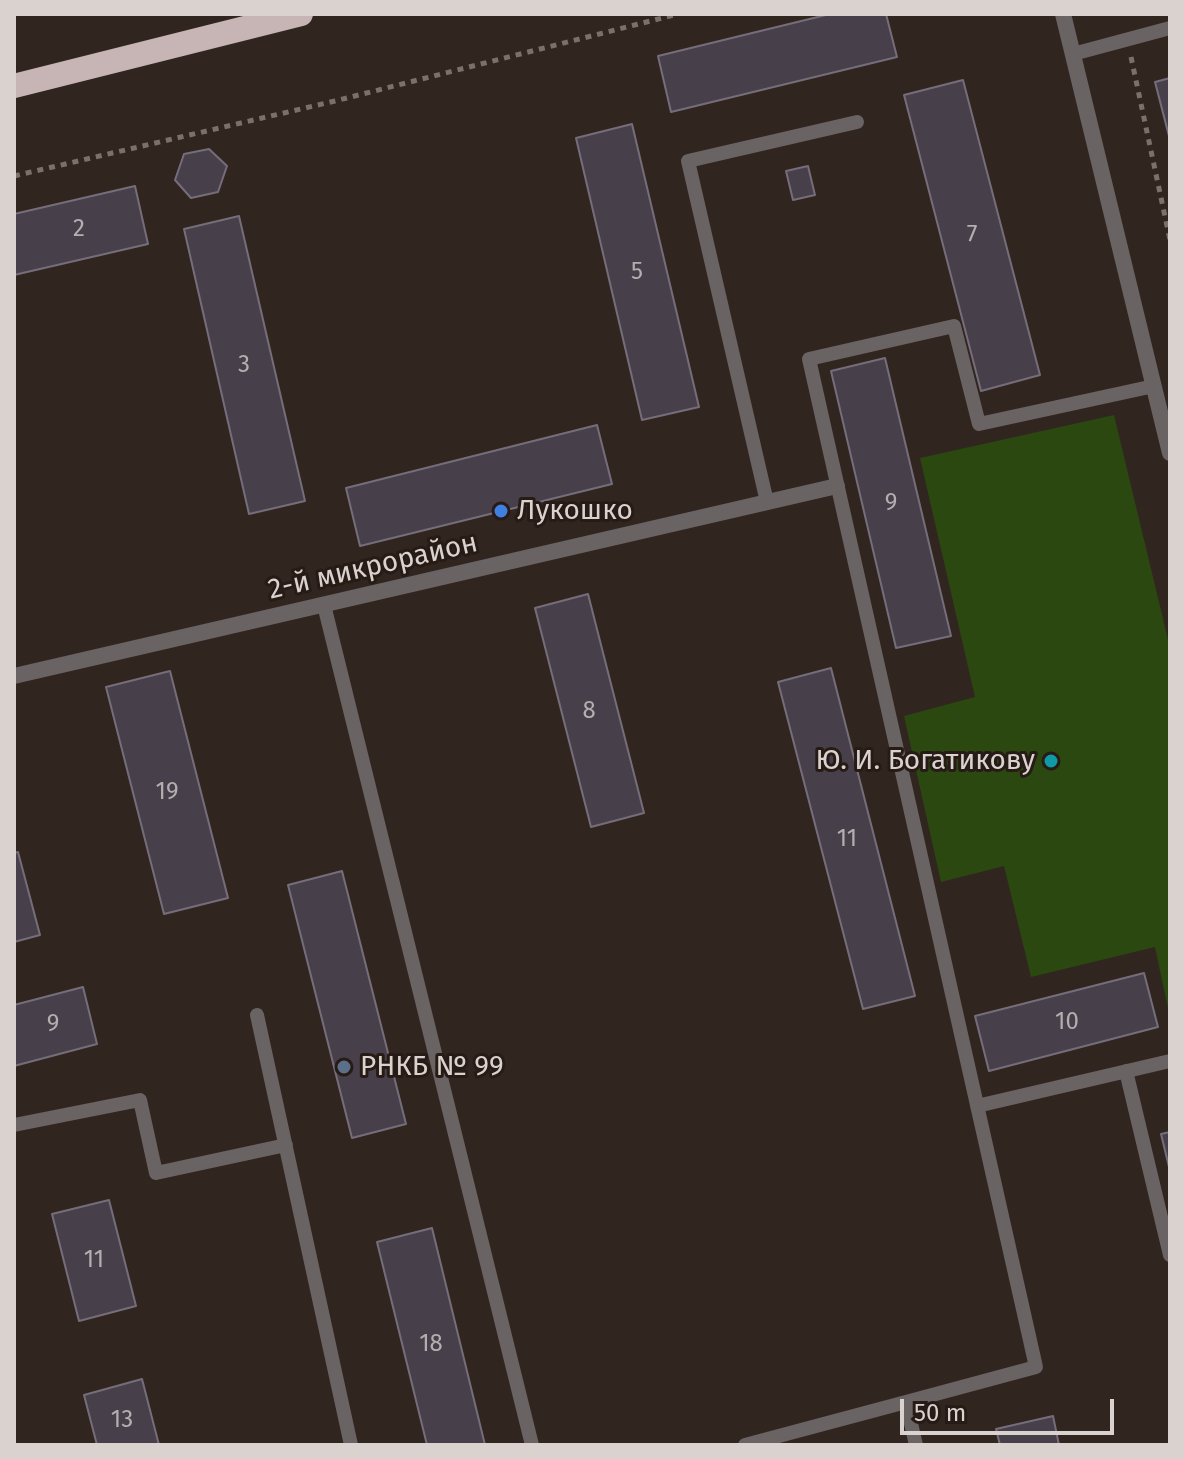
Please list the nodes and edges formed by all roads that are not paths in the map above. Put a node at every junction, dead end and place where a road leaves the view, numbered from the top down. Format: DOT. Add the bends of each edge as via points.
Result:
graph roads {
  1 [pos="301,14"];
  2 [pos="1063,14"];
  3 [pos="1170,28"];
  4 [pos="1073,54"];
  5 [pos="14,86"];
  6 [pos="857,122"];
  7 [pos="1154,386"];
  8 [pos="1170,453"];
  9 [pos="837,486"];
  10 [pos="767,502"];
  11 [pos="324,605"];
  12 [pos="14,676"];
  13 [pos="257,1015"];
  14 [pos="1170,1061"];
  15 [pos="1126,1071"];
  16 [pos="977,1106"];
  17 [pos="14,1125"];
  18 [pos="286,1145"];
  19 [pos="1170,1255"];
  20 [pos="906,1402"];
  21 [pos="351,1445"];
  22 [pos="532,1445"];
  23 [pos="745,1445"];
  24 [pos="916,1445"];
  1 -- 5 [label="highway"];
  2 -- 4 [label="street"];
  3 -- 4 [label="lane"];
  4 -- 7 [label="street"];
  6 -- 10 [label="lane" via="688,161"];
  7 -- 8 [label="street"];
  7 -- 9 [label="lane" via="979,424 954,326 809,359"];
  9 -- 10 [label="street, 2-й микрорайон"];
  9 -- 16 [label="lane"];
  10 -- 11 [label="street, 2-й микрорайон"];
  11 -- 12 [label="street, 2-й микрорайон"];
  11 -- 22 [label="lane"];
  13 -- 18 [label="lane"];
  14 -- 15 [label="lane"];
  15 -- 16 [label="lane"];
  15 -- 19 [label="lane"];
  16 -- 20 [label="lane" via="1036,1367"];
  17 -- 18 [label="lane" via="140,1100 156,1173"];
  18 -- 21 [label="lane"];
  20 -- 23 [label="lane"];
  20 -- 24 [label="lane"];
}
